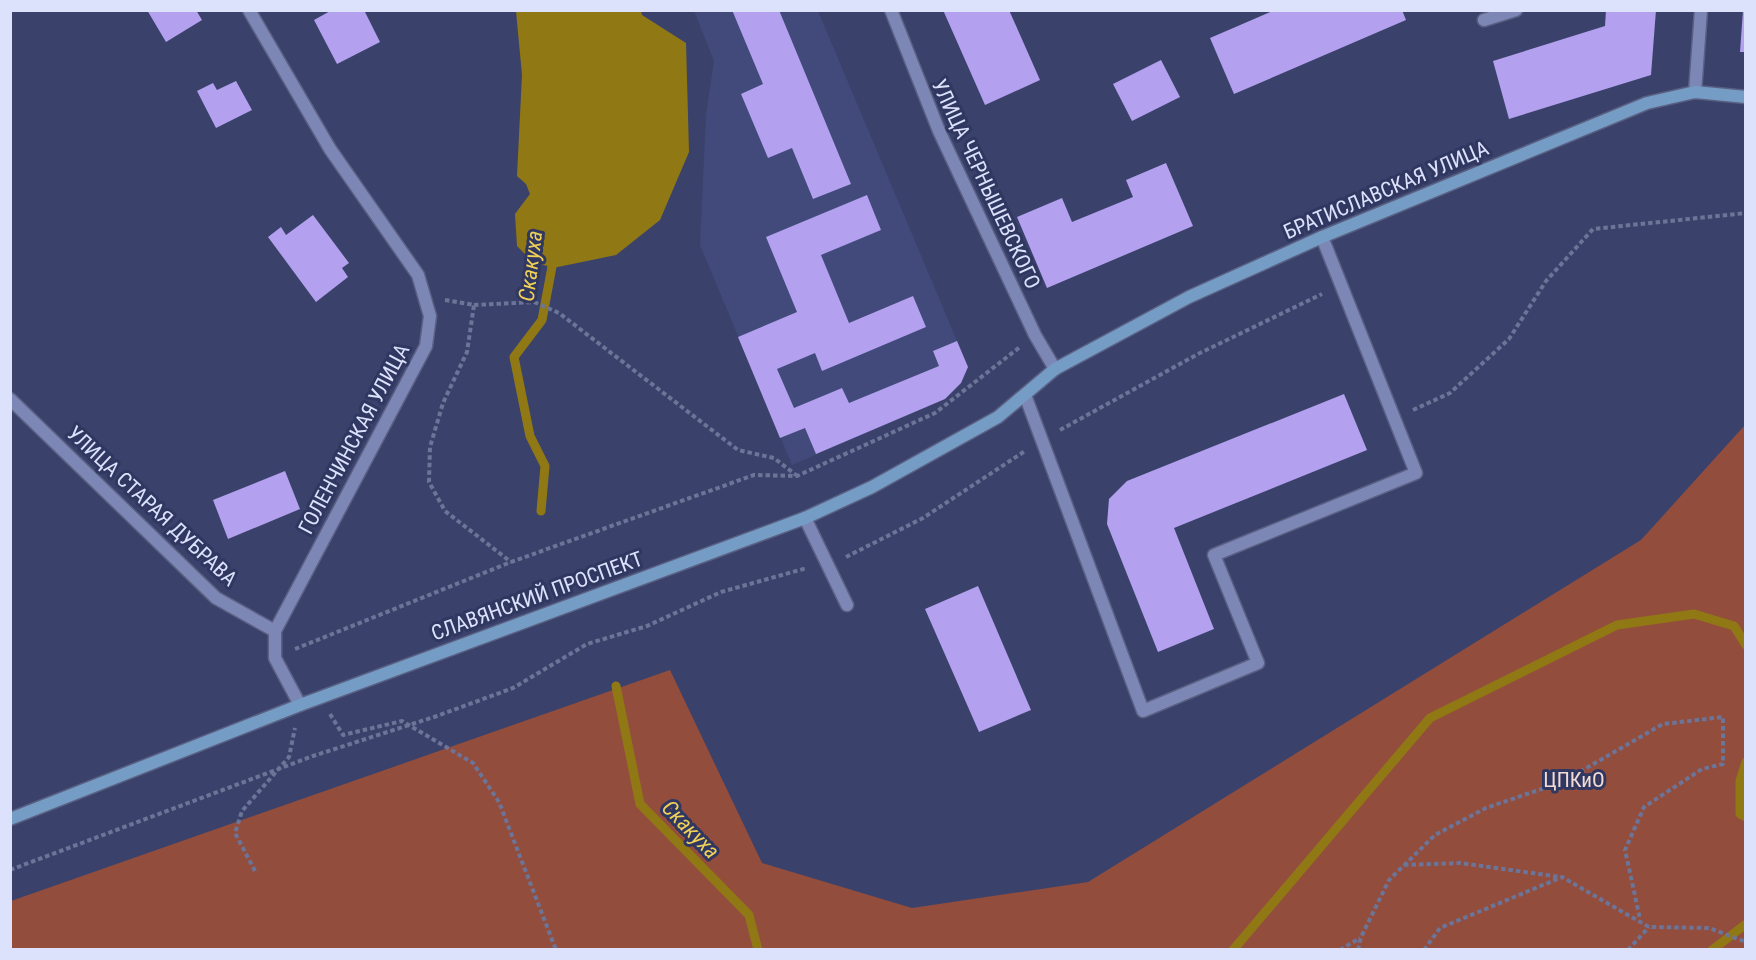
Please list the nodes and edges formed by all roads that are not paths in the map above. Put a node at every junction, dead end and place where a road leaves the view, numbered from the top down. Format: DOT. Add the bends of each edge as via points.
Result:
graph roads {
  1 [pos="249,10"];
  2 [pos="891,10"];
  3 [pos="1516,10"];
  4 [pos="1701,10"];
  5 [pos="1484,20"];
  6 [pos="1695,92"];
  7 [pos="1746,97"];
  8 [pos="1322,237"];
  9 [pos="1055,369"];
  10 [pos="1025,395"];
  11 [pos="10,399"];
  12 [pos="805,518"];
  13 [pos="847,605"];
  14 [pos="275,631"];
  15 [pos="300,705"];
  16 [pos="10,819"];
  1 -- 14 [label="street, ГОЛЕНЧИНСКАЯ УЛИЦА" via="330,149 418,275 430,316 426,346"];
  2 -- 9 [label="street, УЛИЦА ЧЕРНЫШЕВСКОГО" via="934,120 1035,335"];
  3 -- 5 [label="street"];
  4 -- 6 [label="street"];
  6 -- 7 [label="street, БРАТИСЛАВСКАЯ УЛИЦА"];
  6 -- 8 [label="street, БРАТИСЛАВСКАЯ УЛИЦА" via="1647,103"];
  8 -- 9 [label="street, БРАТИСЛАВСКАЯ УЛИЦА" via="1189,297"];
  8 -- 10 [label="street" via="1416,472 1214,555 1258,663 1143,711"];
  9 -- 10 [label="street, СЛАВЯНСКИЙ ПРОСПЕКТ"];
  10 -- 12 [label="street, СЛАВЯНСКИЙ ПРОСПЕКТ" via="998,417 872,487"];
  11 -- 14 [label="street, УЛИЦА СТАРАЯ ДУБРАВА" via="216,598"];
  12 -- 13 [label="street"];
  12 -- 15 [label="street, СЛАВЯНСКИЙ ПРОСПЕКТ"];
  14 -- 15 [label="street, ГОЛЕНЧИНСКАЯ УЛИЦА" via="275,658"];
  15 -- 16 [label="street, СЛАВЯНСКИЙ ПРОСПЕКТ"];
}
